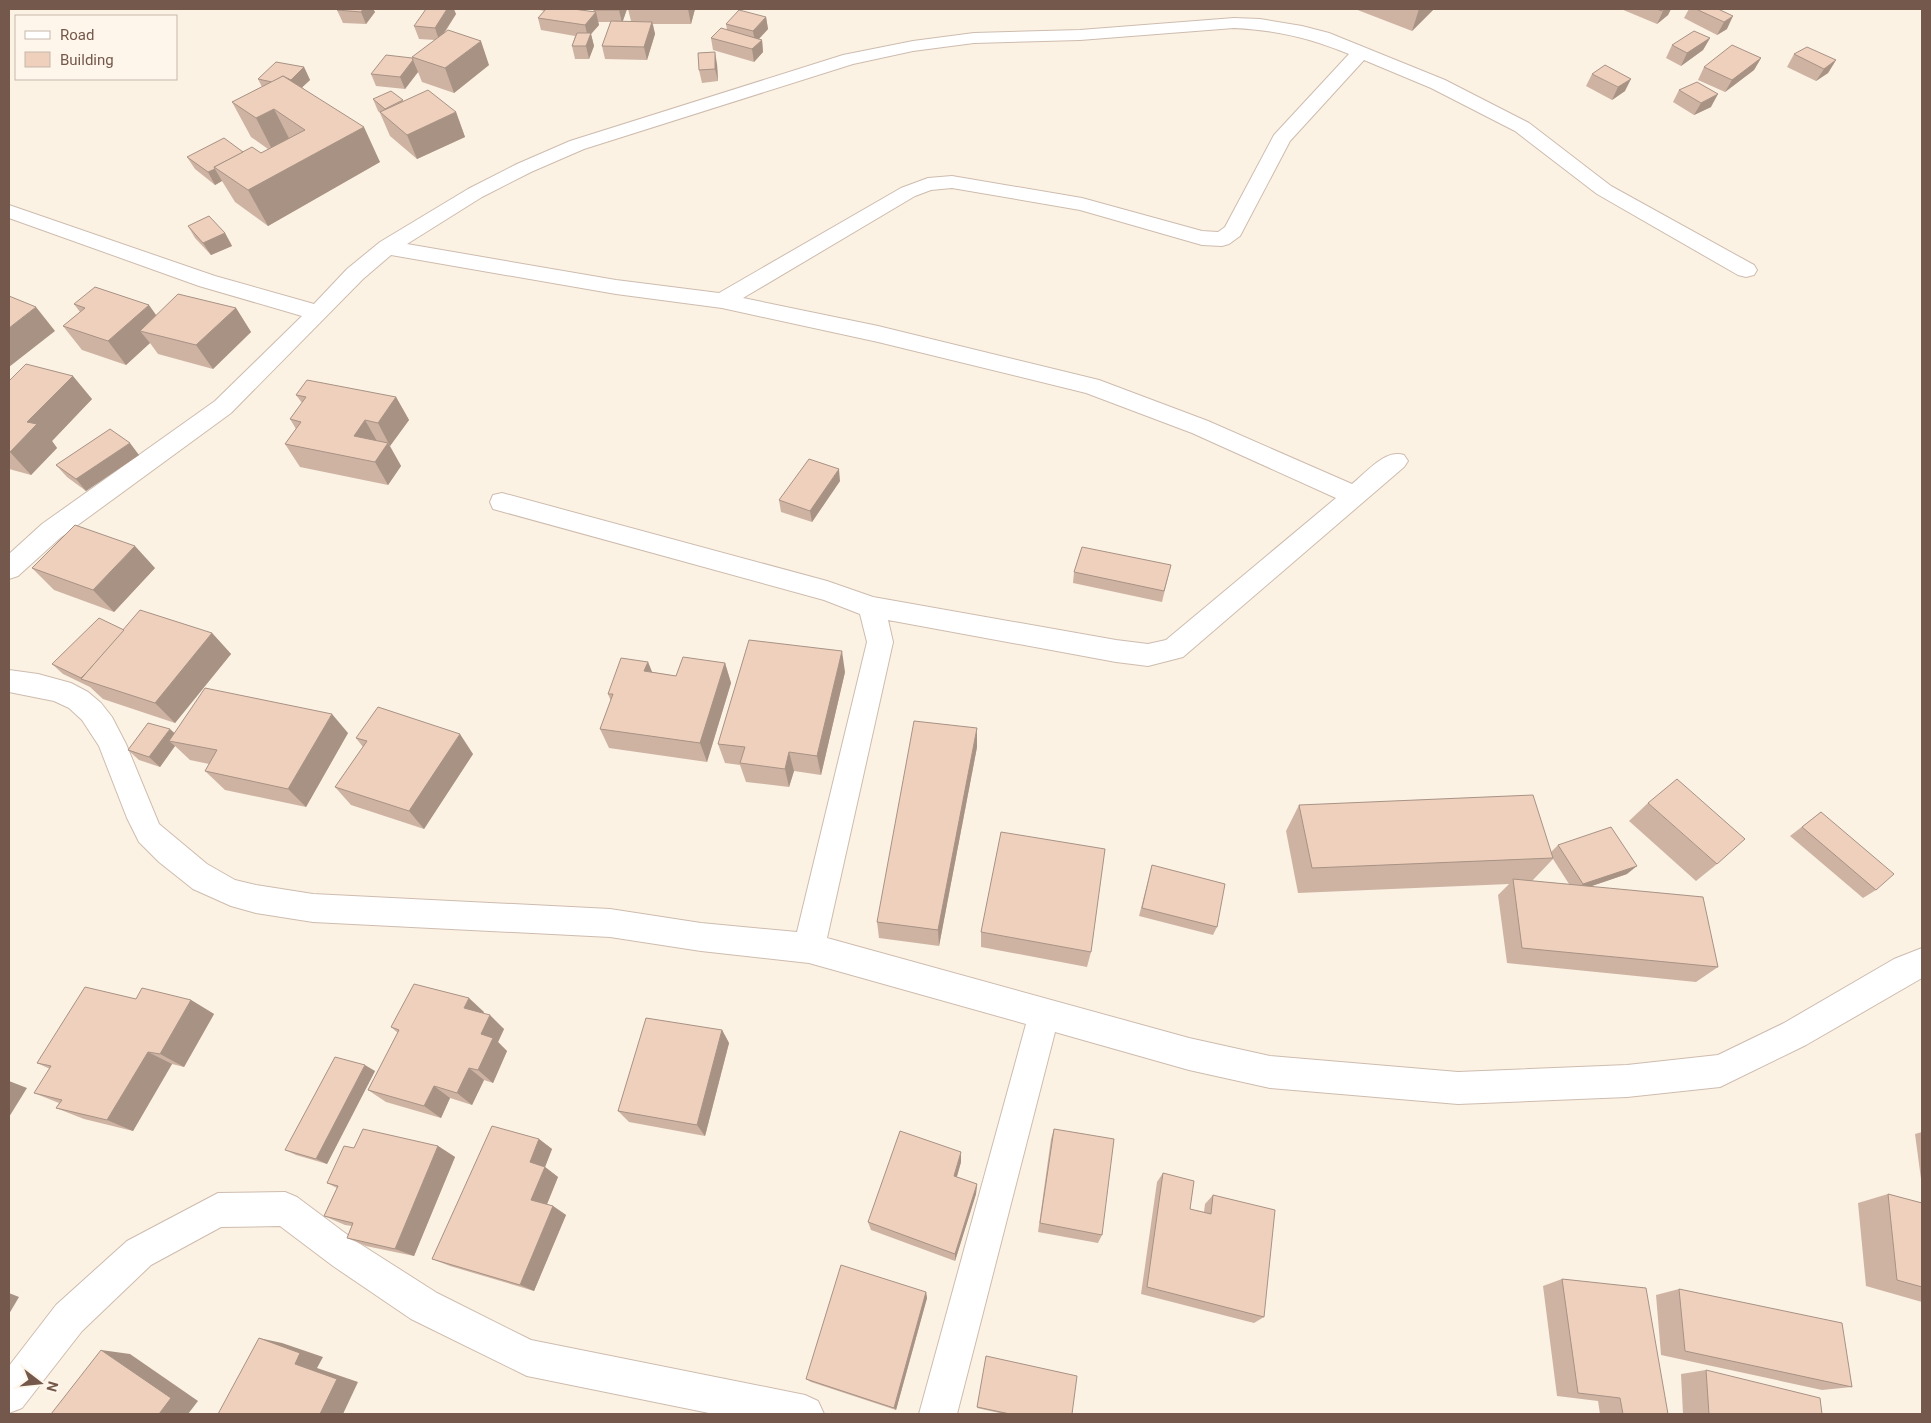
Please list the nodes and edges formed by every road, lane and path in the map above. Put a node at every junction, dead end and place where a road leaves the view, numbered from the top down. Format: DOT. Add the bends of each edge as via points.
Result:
graph roads {
  1 [pos="1282,10"];
  2 [pos="1234,23"];
  3 [pos="1360,53"];
  4 [pos="14,217"];
  5 [pos="387,247"];
  6 [pos="1746,270"];
  7 [pos="722,300"];
  8 [pos="318,313"];
  9 [pos="1396,461"];
  10 [pos="1355,496"];
  11 [pos="502,502"];
  12 [pos="9,569"];
  13 [pos="872,607"];
  14 [pos="9,681"];
  15 [pos="809,948"];
  16 [pos="1922,963"];
  17 [pos="1044,1015"];
  18 [pos="9,1395"];
  19 [pos="805,1414"];
  20 [pos="938,1414"];
  1 -- 2 [label="street"];
  2 -- 3 [label="street" via="1302,31"];
  2 -- 5 [label="street" via="1080,35 974,38 849,59 577,145 474,193"];
  3 -- 6 [label="street" via="1438,84 1522,127 1604,190"];
  3 -- 7 [label="street" via="1281,138 1233,231 1222,239 1202,238 1082,204 952,182 928,184 844,228"];
  4 -- 8 [label="street" via="208,281"];
  5 -- 7 [label="street" via="616,287"];
  5 -- 8 [label="street" via="354,274"];
  7 -- 10 [label="street" via="1090,386 1200,427"];
  8 -- 12 [label="street" via="223,407 51,531"];
  9 -- 10 [label="street"];
  10 -- 13 [label="street" via="1174,649 1148,655"];
  11 -- 13 [label="street" via="827,591"];
  13 -- 15 [label="street" via="880,642"];
  14 -- 15 [label="street" via="41,685 80,700 98,717 110,738 148,832 210,884 244,896 320,908 610,923 701,937"];
  15 -- 17 [label="street"];
  16 -- 17 [label="street" via="1795,1034 1720,1071 1627,1082 1458,1088 1270,1072"];
  17 -- 20 [label="street"];
  18 -- 19 [label="street" via="68,1318 138,1254 218,1210 285,1209 345,1254 424,1306 527,1358"];
}
